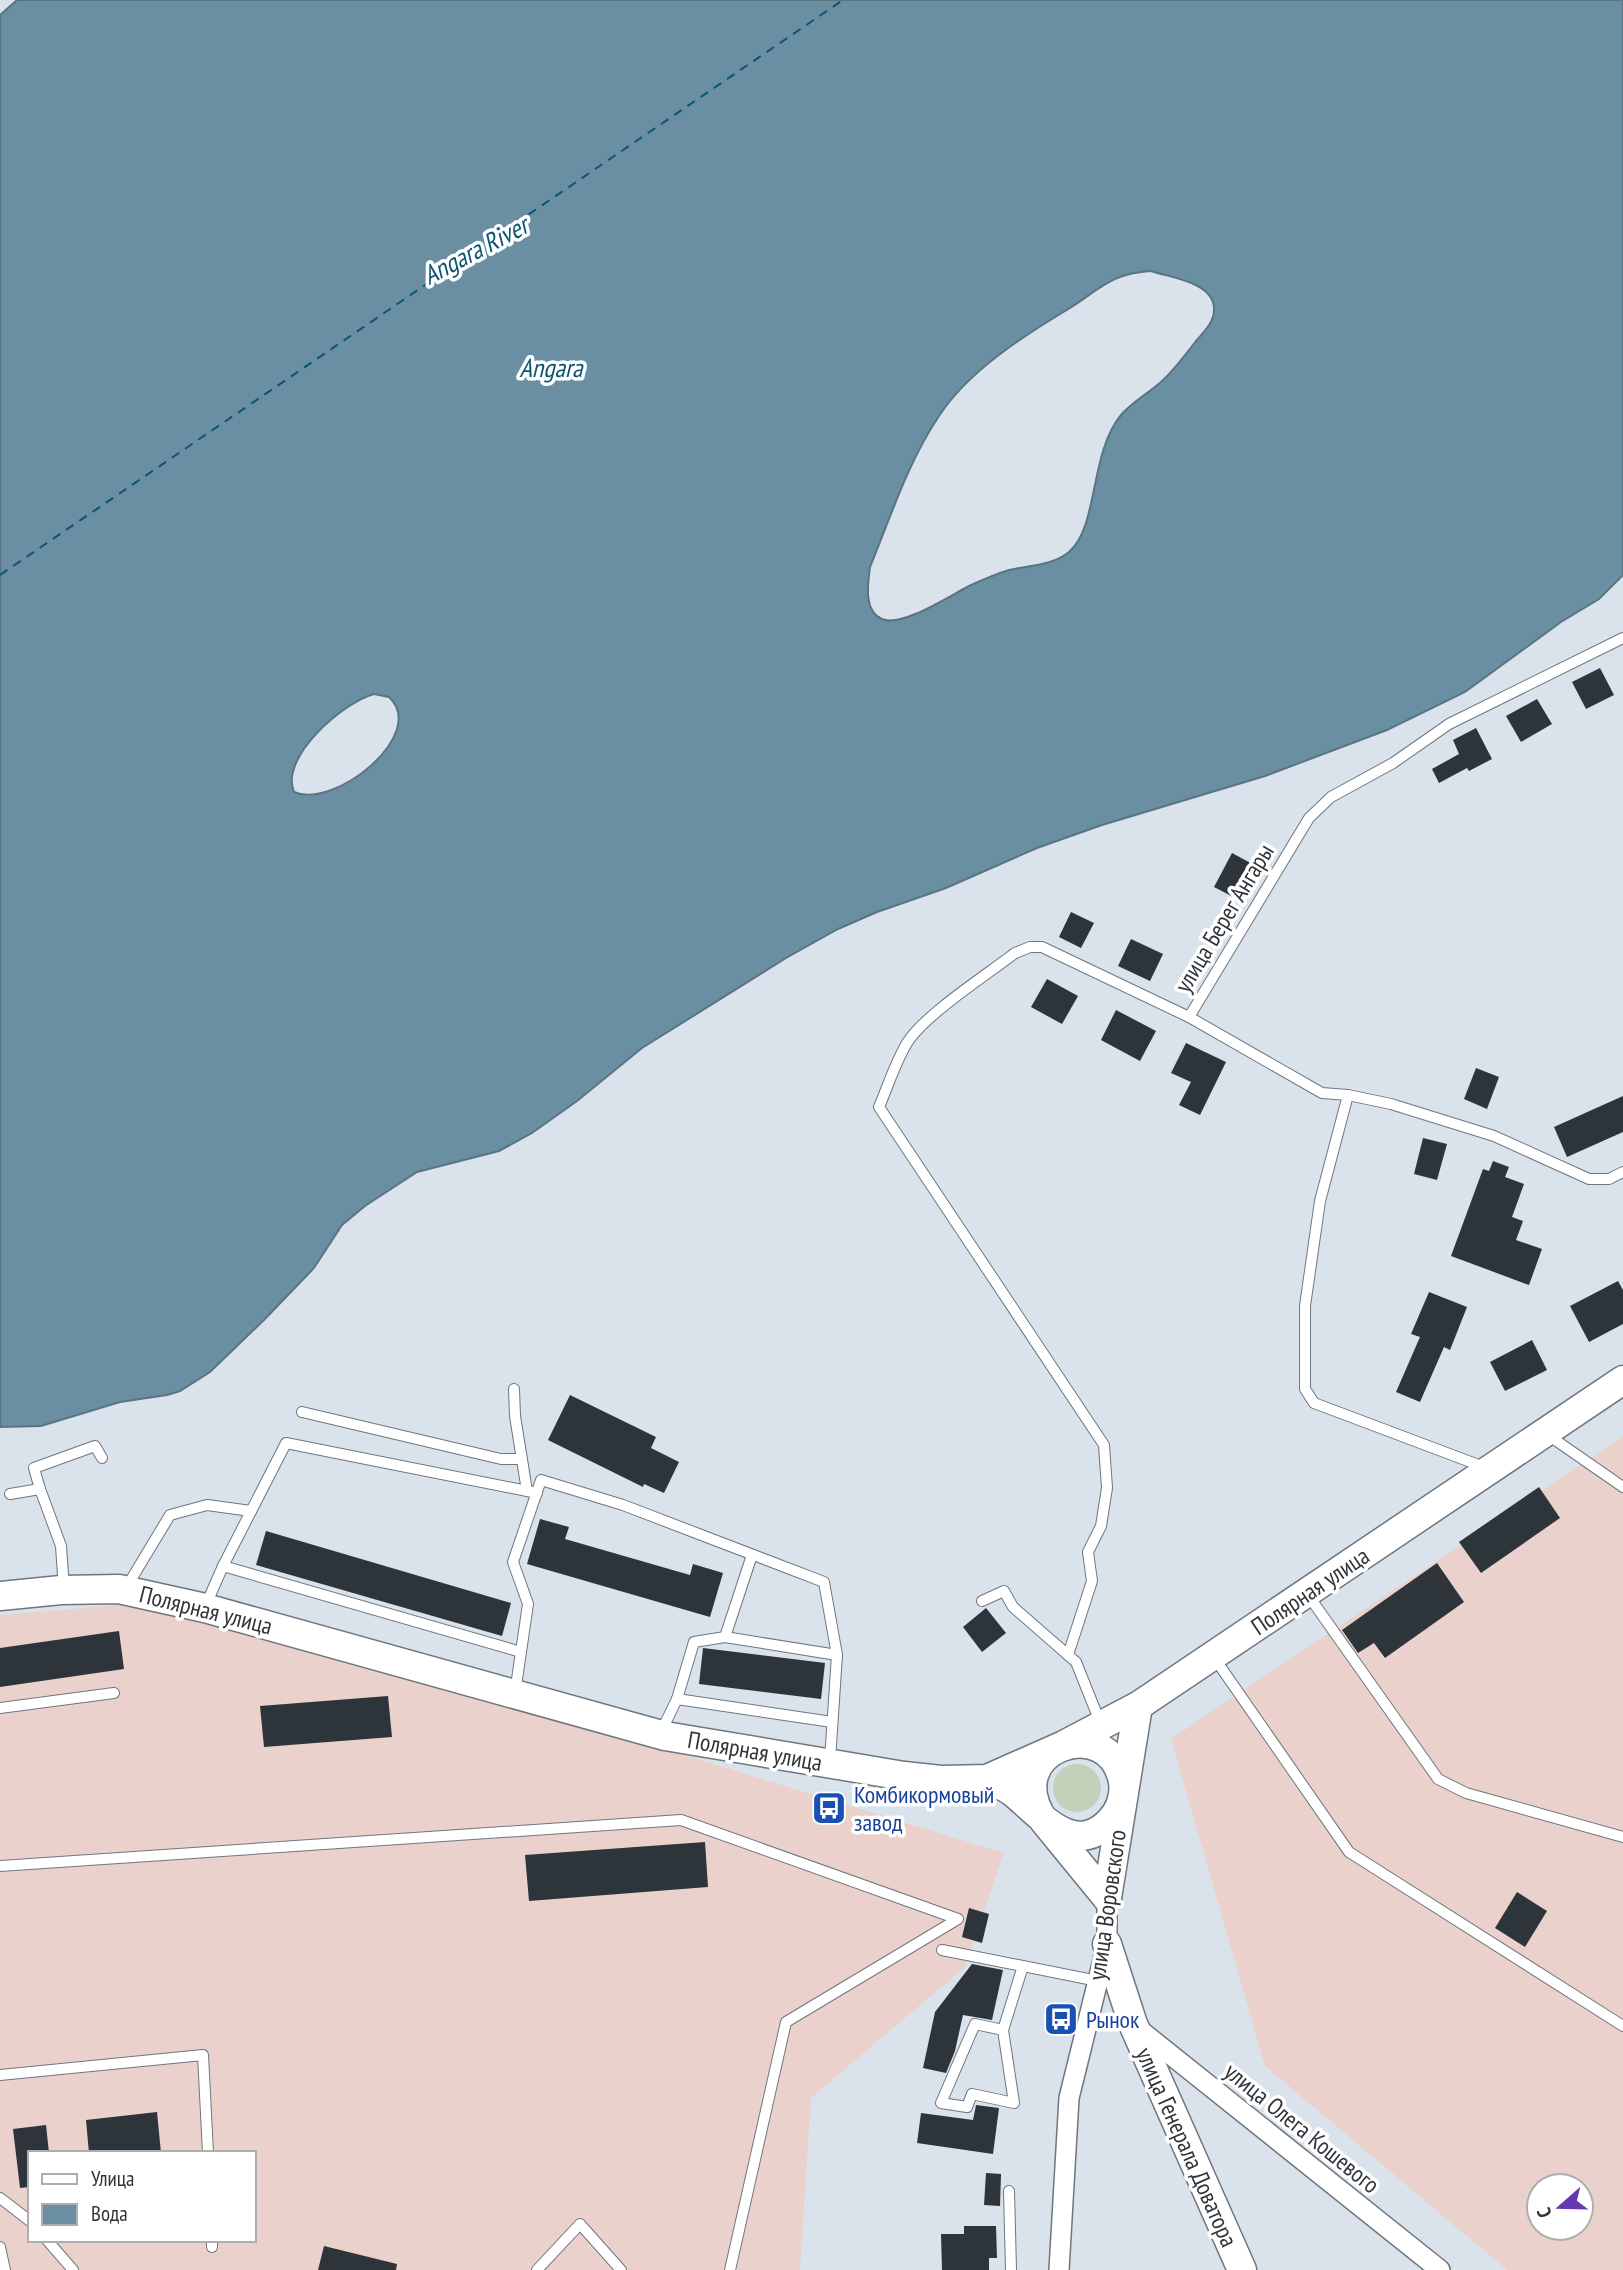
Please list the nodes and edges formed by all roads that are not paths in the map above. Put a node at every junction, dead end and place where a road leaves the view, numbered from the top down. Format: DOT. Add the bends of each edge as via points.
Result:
graph roads {
  1 [pos="1623,638"];
  2 [pos="1189,1017"];
  3 [pos="1348,1095"];
  4 [pos="1623,1172"];
  5 [pos="1623,1380"];
  6 [pos="514,1389"];
  7 [pos="302,1412"];
  8 [pos="1545,1433"];
  9 [pos="102,1458"];
  10 [pos="521,1459"];
  11 [pos="1491,1469"];
  12 [pos="1623,1486"];
  13 [pos="40,1489"];
  14 [pos="532,1492"];
  15 [pos="10,1494"];
  16 [pos="251,1511"];
  17 [pos="752,1555"];
  18 [pos="223,1566"];
  19 [pos="64,1590"];
  20 [pos="124,1590"];
  21 [pos="1306,1593"];
  22 [pos="0,1596"];
  23 [pos="982,1601"];
  24 [pos="205,1608"];
  25 [pos="725,1637"];
  26 [pos="521,1652"];
  27 [pos="837,1655"];
  28 [pos="1068,1655"];
  29 [pos="1213,1656"];
  30 [pos="114,1693"];
  31 [pos="515,1693"];
  32 [pos="677,1699"];
  33 [pos="1139,1706"];
  34 [pos="0,1708"];
  35 [pos="832,1722"];
  36 [pos="1101,1725"];
  37 [pos="659,1734"];
  38 [pos="1064,1745"];
  39 [pos="829,1764"];
  40 [pos="987,1779"];
  41 [pos="1122,1800"];
  42 [pos="1044,1821"];
  43 [pos="1623,1837"];
  44 [pos="0,1866"];
  45 [pos="1107,1898"];
  46 [pos="1107,1944"];
  47 [pos="942,1951"];
  48 [pos="1023,1966"];
  49 [pos="1098,1981"];
  50 [pos="1133,2024"];
  51 [pos="1623,2026"];
  52 [pos="1003,2030"];
  53 [pos="0,2075"];
  54 [pos="208,2151"];
  55 [pos="1009,2191"];
  56 [pos="0,2197"];
  57 [pos="28,2219"];
  58 [pos="49,2242"];
  59 [pos="0,2247"];
  60 [pos="5,2270"];
  61 [pos="73,2270"];
  62 [pos="537,2270"];
  63 [pos="621,2270"];
  64 [pos="730,2270"];
  65 [pos="1011,2270"];
  66 [pos="1059,2270"];
  67 [pos="1242,2270"];
  68 [pos="1440,2270"];
  1 -- 2 [label="lane, улица Берег Ангары" via="1449,724 1393,763 1331,797 1308,818"];
  2 -- 3 [label="lane, улица Берег Ангары" via="1322,1093"];
  2 -- 28 [label="lane" via="1042,947 1030,947 1015,953 908,1040 879,1107 1104,1445 1107,1488 1101,1527 1088,1552 1092,1581"];
  3 -- 4 [label="lane, улица Берег Ангары" via="1493,1136 1589,1179 1609,1179"];
  3 -- 11 [label="lane" via="1316,1227 1305,1306 1305,1389 1314,1404"];
  5 -- 8 [label="main road, Полярная улица"];
  6 -- 10 [label="lane"];
  7 -- 10 [label="lane" via="501,1459"];
  8 -- 11 [label="main road, Полярная улица"];
  8 -- 12 [label="lane"];
  9 -- 13 [label="lane" via="95,1446 34,1468"];
  10 -- 14 [label="lane"];
  11 -- 21 [label="main road, Полярная улица"];
  13 -- 15 [label="lane"];
  13 -- 19 [label="lane" via="61,1546"];
  14 -- 16 [label="lane" via="286,1443"];
  14 -- 17 [label="lane" via="541,1480 623,1505"];
  14 -- 26 [label="lane" via="513,1562 528,1604"];
  16 -- 18 [label="lane"];
  16 -- 20 [label="lane" via="207,1505 170,1516"];
  17 -- 25 [label="lane"];
  17 -- 27 [label="lane" via="824,1582"];
  18 -- 24 [label="lane"];
  18 -- 26 [label="lane"];
  19 -- 20 [label="main road, Полярная улица"];
  19 -- 22 [label="main road, Полярная улица"];
  20 -- 24 [label="main road, Полярная улица"];
  21 -- 29 [label="main road, Полярная улица"];
  21 -- 43 [label="lane" via="1438,1779 1466,1793"];
  23 -- 28 [label="lane" via="1004,1591 1013,1607"];
  24 -- 31 [label="main road, Полярная улица"];
  25 -- 27 [label="lane"];
  25 -- 32 [label="lane" via="694,1642"];
  26 -- 31 [label="lane"];
  27 -- 35 [label="lane"];
  28 -- 36 [label="lane" via="1076,1662"];
  29 -- 33 [label="main road, Полярная улица"];
  29 -- 51 [label="lane" via="1349,1852"];
  30 -- 34 [label="lane"];
  31 -- 37 [label="main road, Полярная улица"];
  32 -- 35 [label="lane"];
  32 -- 37 [label="lane"];
  33 -- 36 [label="main road, Полярная улица"];
  33 -- 41 [label="main road, улица Воровского"];
  35 -- 39 [label="lane"];
  36 -- 38 [label="main road, Полярная улица"];
  37 -- 39 [label="main road, Полярная улица"];
  38 -- 40 [label="main road, Полярная улица"];
  38 -- 41 [label="main road" via="1088,1744 1112,1759 1122,1778"];
  38 -- 42 [label="main road" via="1046,1754 1032,1780 1034,1801"];
  39 -- 40 [label="main road, Полярная улица" via="916,1778"];
  40 -- 42 [label="main road" via="1013,1791"];
  41 -- 42 [label="main road" via="1108,1824 1082,1835 1055,1829"];
  41 -- 45 [label="main road, улица Воровского"];
  42 -- 45 [label="main road"];
  44 -- 64 [label="lane" via="681,1820 958,1919 786,2022"];
  45 -- 46 [label="street, улица Воровского"];
  46 -- 49 [label="street, улица Воровского"];
  46 -- 50 [label="main road, улица Генерала Доватора"];
  47 -- 48 [label="lane"];
  48 -- 49 [label="lane"];
  48 -- 52 [label="lane"];
  49 -- 66 [label="street, улица Воровского" via="1069,2098"];
  50 -- 67 [label="main road, улица Генерала Доватора"];
  50 -- 68 [label="street, улица Олега Кошевого"];
  52 -- 52 [label="lane" via="975,2024 941,2103 967,2107 972,2094 1014,2103"];
  53 -- 54 [label="lane" via="203,2055"];
  55 -- 65 [label="lane"];
  56 -- 57 [label="lane"];
  58 -- 61 [label="lane"];
  59 -- 60 [label="lane"];
  62 -- 63 [label="lane" via="580,2224"];
}
